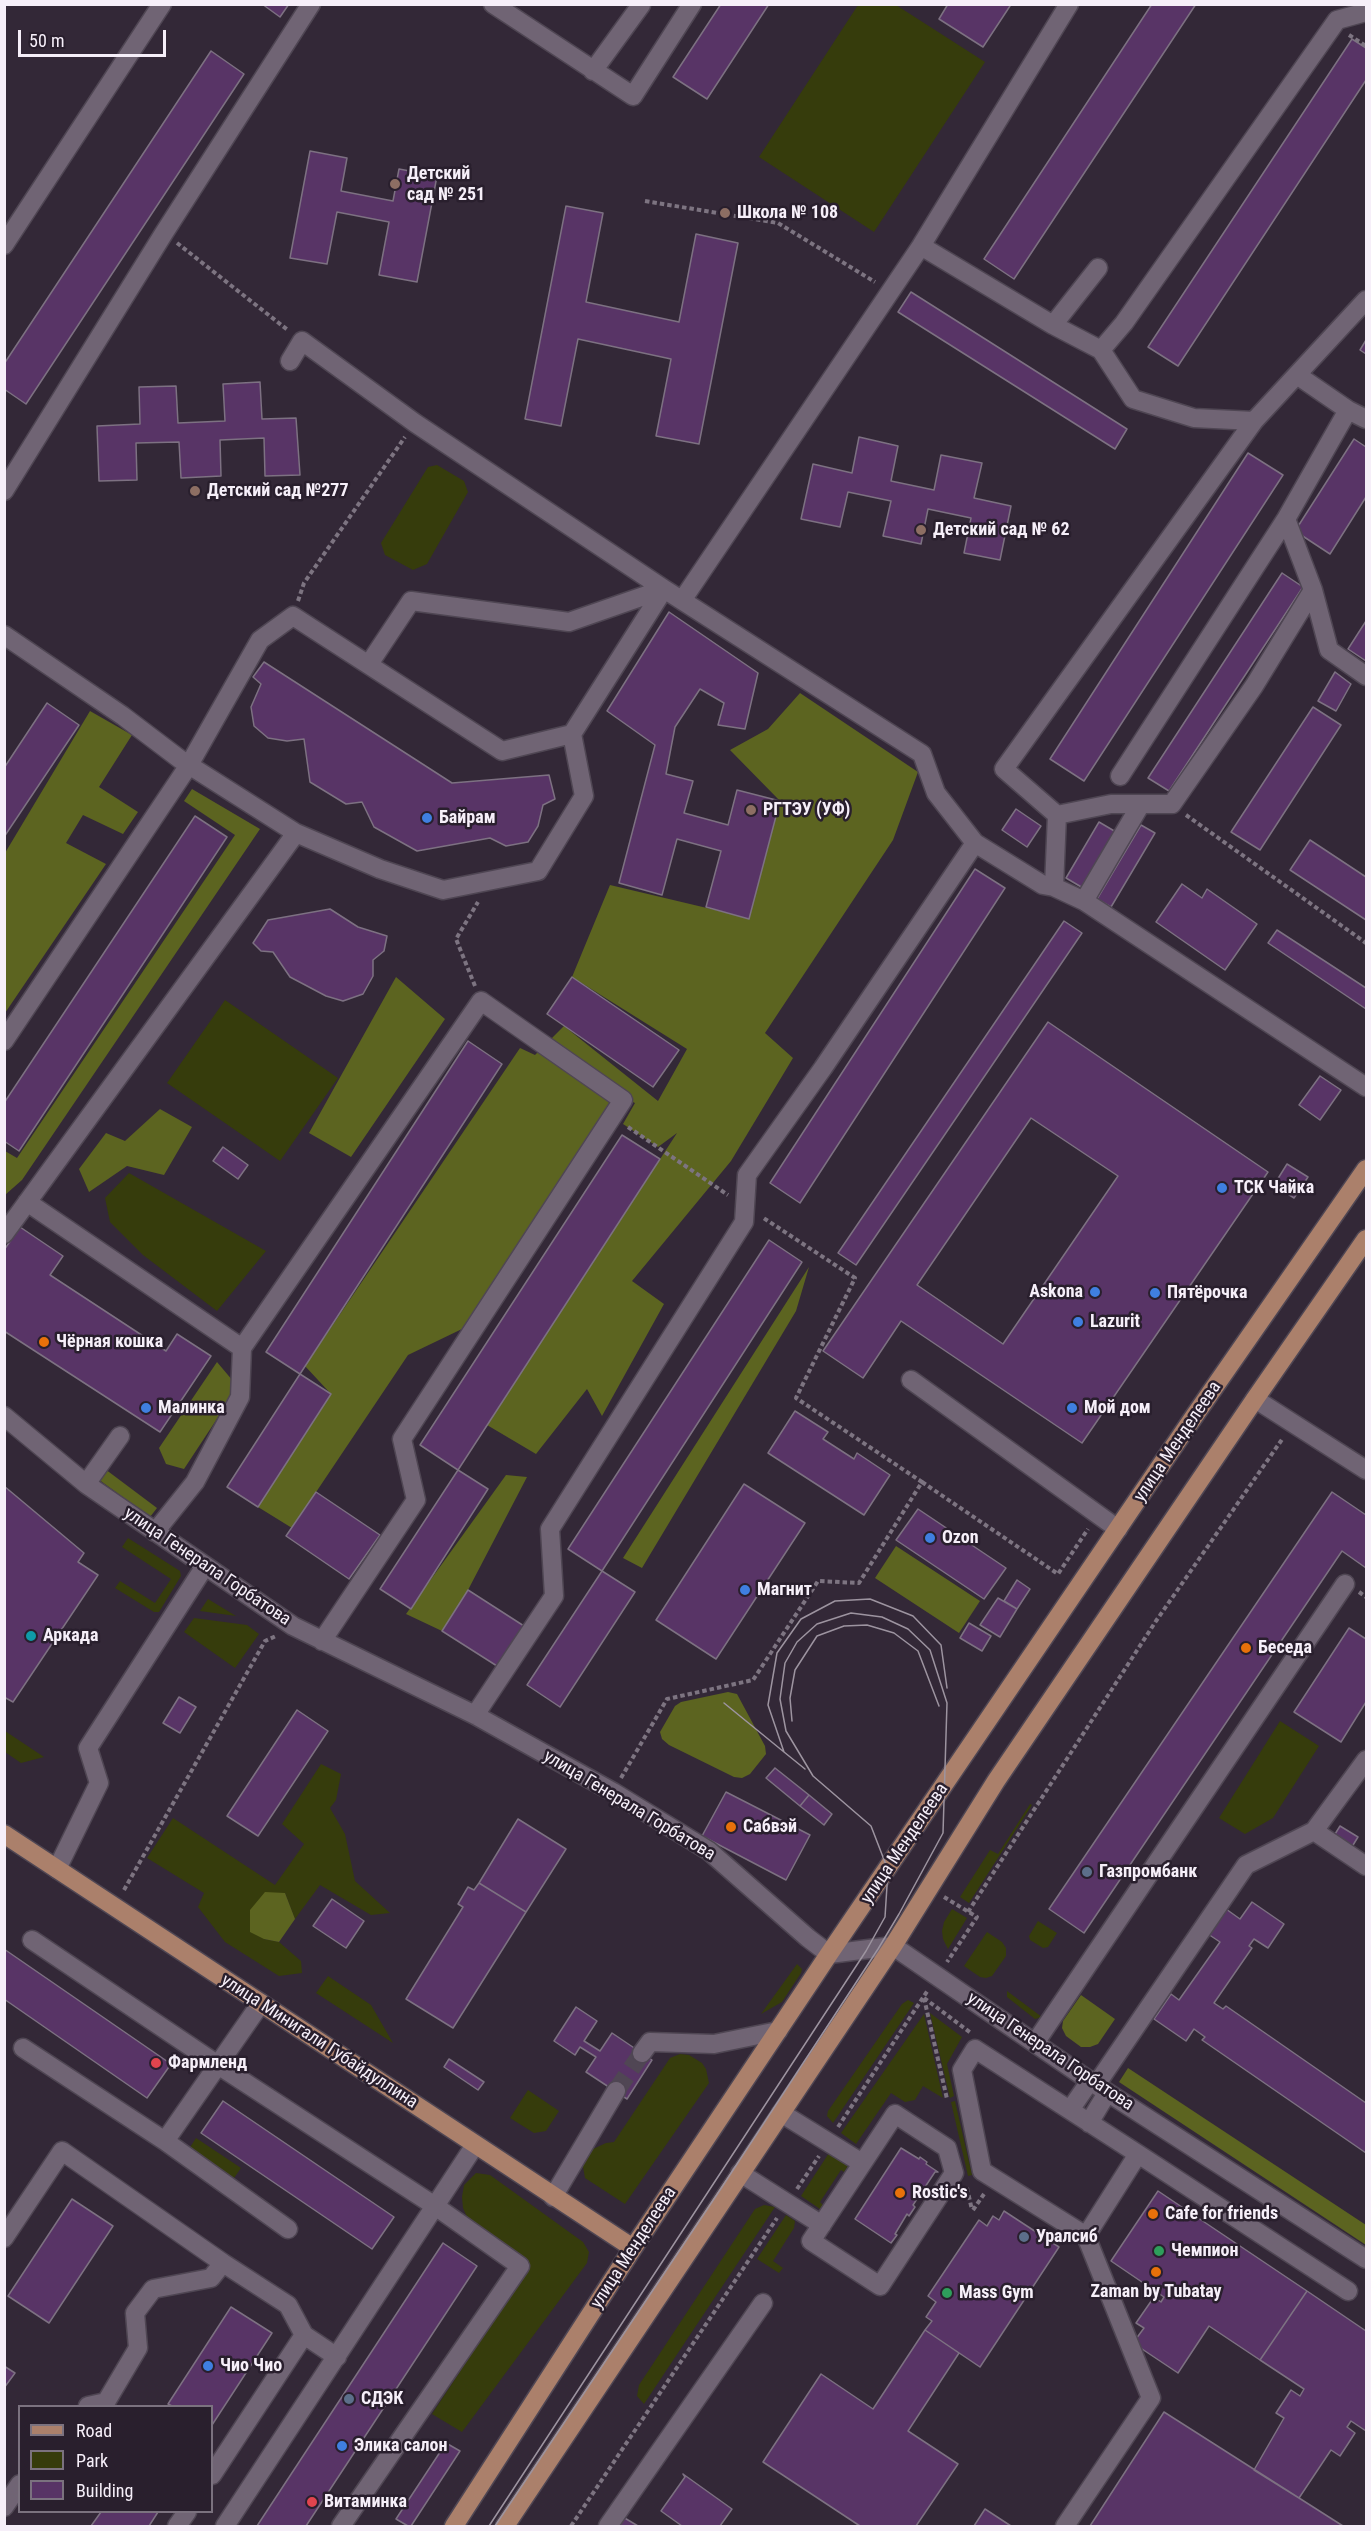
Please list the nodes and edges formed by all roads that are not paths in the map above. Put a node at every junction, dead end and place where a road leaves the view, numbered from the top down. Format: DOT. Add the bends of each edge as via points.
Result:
graph roads {
  1 [pos="162,4"];
  2 [pos="311,4"];
  3 [pos="493,4"];
  4 [pos="692,4"];
  5 [pos="1069,4"];
  6 [pos="641,5"];
  7 [pos="1366,12"];
  8 [pos="593,70"];
  9 [pos="4,245"];
  10 [pos="921,246"];
  11 [pos="1098,268"];
  12 [pos="1366,300"];
  13 [pos="1053,325"];
  14 [pos="1101,350"];
  15 [pos="290,361"];
  16 [pos="1297,375"];
  17 [pos="1348,410"];
  18 [pos="1366,419"];
  19 [pos="1254,421"];
  20 [pos="4,491"];
  21 [pos="1286,519"];
  22 [pos="664,589"];
  23 [pos="1313,590"];
  24 [pos="683,599"];
  25 [pos="4,635"];
  26 [pos="369,664"];
  27 [pos="1366,676"];
  28 [pos="572,734"];
  29 [pos="189,765"];
  30 [pos="1120,776"];
  31 [pos="1141,804"];
  32 [pos="1057,815"];
  33 [pos="296,833"];
  34 [pos="975,843"];
  35 [pos="1054,887"];
  36 [pos="1084,901"];
  37 [pos="4,1041"];
  38 [pos="1366,1086"];
  39 [pos="1366,1169"];
  40 [pos="27,1202"];
  41 [pos="4,1234"];
  42 [pos="1366,1239"];
  43 [pos="242,1348"];
  44 [pos="911,1380"];
  45 [pos="1255,1399"];
  46 [pos="4,1416"];
  47 [pos="120,1436"];
  48 [pos="1366,1470"];
  49 [pos="86,1484"];
  50 [pos="1118,1529"];
  51 [pos="155,1532"];
  52 [pos="206,1566"];
  53 [pos="1345,1584"];
  54 [pos="322,1641"];
  55 [pos="475,1716"];
  56 [pos="1366,1760"];
  57 [pos="1314,1831"];
  58 [pos="4,1834"];
  59 [pos="1366,1866"];
  60 [pos="57,1869"];
  61 [pos="32,1940"];
  62 [pos="893,1946"];
  63 [pos="830,1954"];
  64 [pos="261,2003"];
  65 [pos="778,2031"];
  66 [pos="1035,2043"];
  67 [pos="23,2048"];
  68 [pos="642,2053"];
  69 [pos="218,2065"];
  70 [pos="1098,2086"];
  71 [pos="616,2091"];
  72 [pos="1070,2110"];
  73 [pos="781,2113"];
  74 [pos="1089,2123"];
  75 [pos="165,2141"];
  76 [pos="475,2145"];
  77 [pos="1138,2154"];
  78 [pos="862,2163"];
  79 [pos="740,2173"];
  80 [pos="553,2197"];
  81 [pos="435,2206"];
  82 [pos="822,2225"];
  83 [pos="288,2229"];
  84 [pos="1086,2236"];
  85 [pos="4,2238"];
  86 [pos="633,2248"];
  87 [pos="1366,2259"];
  88 [pos="223,2263"];
  89 [pos="1348,2291"];
  90 [pos="763,2303"];
  91 [pos="304,2335"];
  92 [pos="337,2357"];
  93 [pos="92,2405"];
  94 [pos="213,2473"];
  95 [pos="18,2487"];
  96 [pos="4,2507"];
  97 [pos="186,2513"];
  98 [pos="177,2526"];
  99 [pos="225,2526"];
  100 [pos="341,2526"];
  101 [pos="454,2526"];
  102 [pos="505,2526"];
  103 [pos="608,2526"];
  104 [pos="1065,2526"];
  1 -- 9 [label="street"];
  2 -- 20 [label="street"];
  3 -- 8 [label="street"];
  4 -- 8 [label="street" via="633,96"];
  5 -- 10 [label="street"];
  6 -- 8 [label="street"];
  7 -- 14 [label="street" via="1337,20 1124,323"];
  10 -- 13 [label="street"];
  10 -- 24 [label="street"];
  11 -- 13 [label="street"];
  12 -- 16 [label="street"];
  13 -- 14 [label="street"];
  14 -- 19 [label="street" via="1133,399 1194,418"];
  15 -- 22 [label="street" via="302,341 415,423"];
  16 -- 17 [label="street"];
  16 -- 19 [label="street"];
  17 -- 18 [label="street"];
  17 -- 21 [label="street"];
  19 -- 32 [label="street" via="1004,769"];
  21 -- 23 [label="street"];
  21 -- 30 [label="street"];
  22 -- 24 [label="street"];
  22 -- 26 [label="street" via="569,622 411,601"];
  22 -- 28 [label="street"];
  23 -- 27 [label="street" via="1329,650"];
  23 -- 31 [label="street" via="1254,686 1172,804"];
  24 -- 34 [label="street" via="834,707 922,754 936,793"];
  25 -- 29 [label="street"];
  26 -- 28 [label="street" via="502,751"];
  26 -- 29 [label="street" via="293,616 260,640"];
  28 -- 33 [label="street" via="584,796 538,871 443,890 380,869"];
  29 -- 33 [label="street"];
  29 -- 37 [label="street"];
  31 -- 32 [label="street" via="1111,804"];
  31 -- 36 [label="street"];
  32 -- 35 [label="street"];
  33 -- 40 [label="street"];
  34 -- 35 [label="street" via="1043,885"];
  34 -- 55 [label="street" via="747,1176 744,1222 550,1529 554,1596"];
  35 -- 36 [label="street"];
  36 -- 38 [label="street"];
  39 -- 50 [label="main road, улица Менделеева"];
  40 -- 41 [label="street"];
  40 -- 43 [label="street"];
  42 -- 45 [label="main road"];
  43 -- 51 [label="street" via="240,1397 195,1482"];
  43 -- 54 [label="street" via="481,1001 623,1100 402,1439 416,1500"];
  44 -- 50 [label="street"];
  45 -- 48 [label="street"];
  45 -- 62 [label="main road" via="996,1781"];
  46 -- 49 [label="street, улица Генерала Горбатова"];
  47 -- 49 [label="street"];
  49 -- 51 [label="street, улица Генерала Горбатова"];
  50 -- 63 [label="main road, улица Менделеева"];
  51 -- 52 [label="street, улица Генерала Горбатова"];
  52 -- 54 [label="street, улица Генерала Горбатова" via="293,1626"];
  52 -- 60 [label="street" via="88,1748 99,1783"];
  53 -- 66 [label="street"];
  54 -- 55 [label="street, улица Генерала Горбатова"];
  55 -- 63 [label="street, улица Генерала Горбатова" via="613,1792 709,1851"];
  56 -- 57 [label="street"];
  57 -- 59 [label="street"];
  57 -- 70 [label="street" via="1246,1864"];
  58 -- 60 [label="main road, улица Минигали Губайдуллина"];
  60 -- 64 [label="main road, улица Минигали Губайдуллина"];
  61 -- 69 [label="street"];
  62 -- 63 [label="street"];
  62 -- 66 [label="street, улица Генерала Горбатова"];
  62 -- 73 [label="main road"];
  63 -- 65 [label="main road, улица Менделеева"];
  64 -- 69 [label="street"];
  64 -- 76 [label="main road, улица Минигали Губайдуллина"];
  65 -- 68 [label="street" via="714,2044 650,2042"];
  65 -- 86 [label="main road, улица Менделеева"];
  66 -- 70 [label="street, улица Генерала Горбатова"];
  67 -- 75 [label="street"];
  69 -- 75 [label="street"];
  69 -- 81 [label="street"];
  70 -- 72 [label="street"];
  70 -- 74 [label="street"];
  70 -- 87 [label="street, улица Генерала Горбатова"];
  71 -- 80 [label="street"];
  72 -- 74 [label="street"];
  72 -- 84 [label="street" via="975,2049 962,2070 982,2171"];
  73 -- 78 [label="street"];
  73 -- 79 [label="main road"];
  74 -- 77 [label="street"];
  75 -- 83 [label="street"];
  76 -- 80 [label="main road, улица Минигали Губайдуллина"];
  76 -- 81 [label="street"];
  77 -- 84 [label="street"];
  77 -- 89 [label="street"];
  78 -- 82 [label="street"];
  78 -- 82 [label="street" via="895,2114 947,2148 954,2173 879,2286 811,2241"];
  79 -- 82 [label="street"];
  79 -- 102 [label="main road"];
  80 -- 86 [label="main road, улица Минигали Губайдуллина"];
  81 -- 92 [label="street"];
  81 -- 100 [label="street" via="520,2266"];
  84 -- 104 [label="street" via="1151,2398"];
  85 -- 88 [label="street" via="62,2151"];
  86 -- 101 [label="main road, улица Менделеева"];
  88 -- 91 [label="street" via="288,2305"];
  88 -- 93 [label="street" via="211,2278 153,2289 135,2313 138,2348 106,2402"];
  90 -- 103 [label="street"];
  91 -- 92 [label="street"];
  91 -- 94 [label="street"];
  92 -- 99 [label="street"];
  95 -- 96 [label="street"];
  97 -- 98 [label="street"];
}
